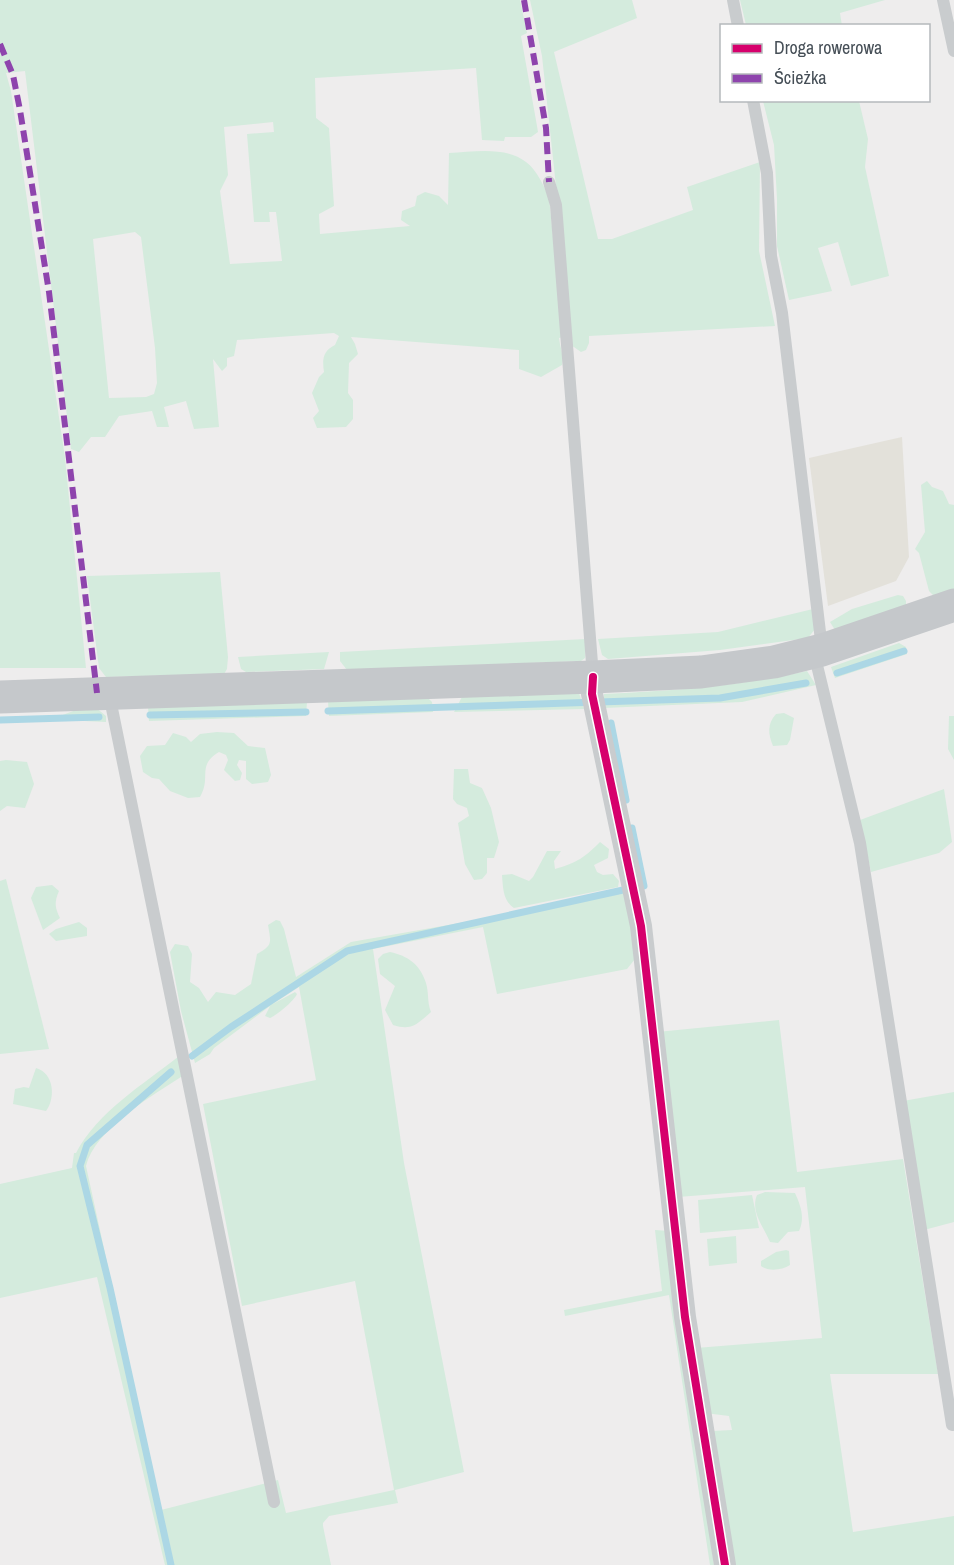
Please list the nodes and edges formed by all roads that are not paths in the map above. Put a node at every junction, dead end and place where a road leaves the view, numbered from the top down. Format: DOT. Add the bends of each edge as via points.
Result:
graph roads {
  1 [pos="733,0"];
  2 [pos="943,0"];
  3 [pos="738,24"];
  4 [pos="954,51"];
  5 [pos="753,102"];
  6 [pos="549,182"];
  7 [pos="954,605"];
  8 [pos="818,651"];
  9 [pos="109,693"];
  10 [pos="593,693"];
  11 [pos="0,697"];
  12 [pos="952,1425"];
  13 [pos="274,1502"];
  14 [pos="725,1565"];
  1 -- 3 [label="lane"];
  2 -- 4 [label="lane"];
  5 -- 8 [label="lane" via="767,173 771,256 782,313"];
  6 -- 10 [label="lane" via="556,205"];
  7 -- 8 [label="main road"];
  8 -- 10 [label="main road"];
  8 -- 12 [label="lane" via="860,843"];
  9 -- 10 [label="main road"];
  9 -- 11 [label="main road"];
  9 -- 13 [label="lane"];
  10 -- 14 [label="street" via="641,926 685,1317"];
}
